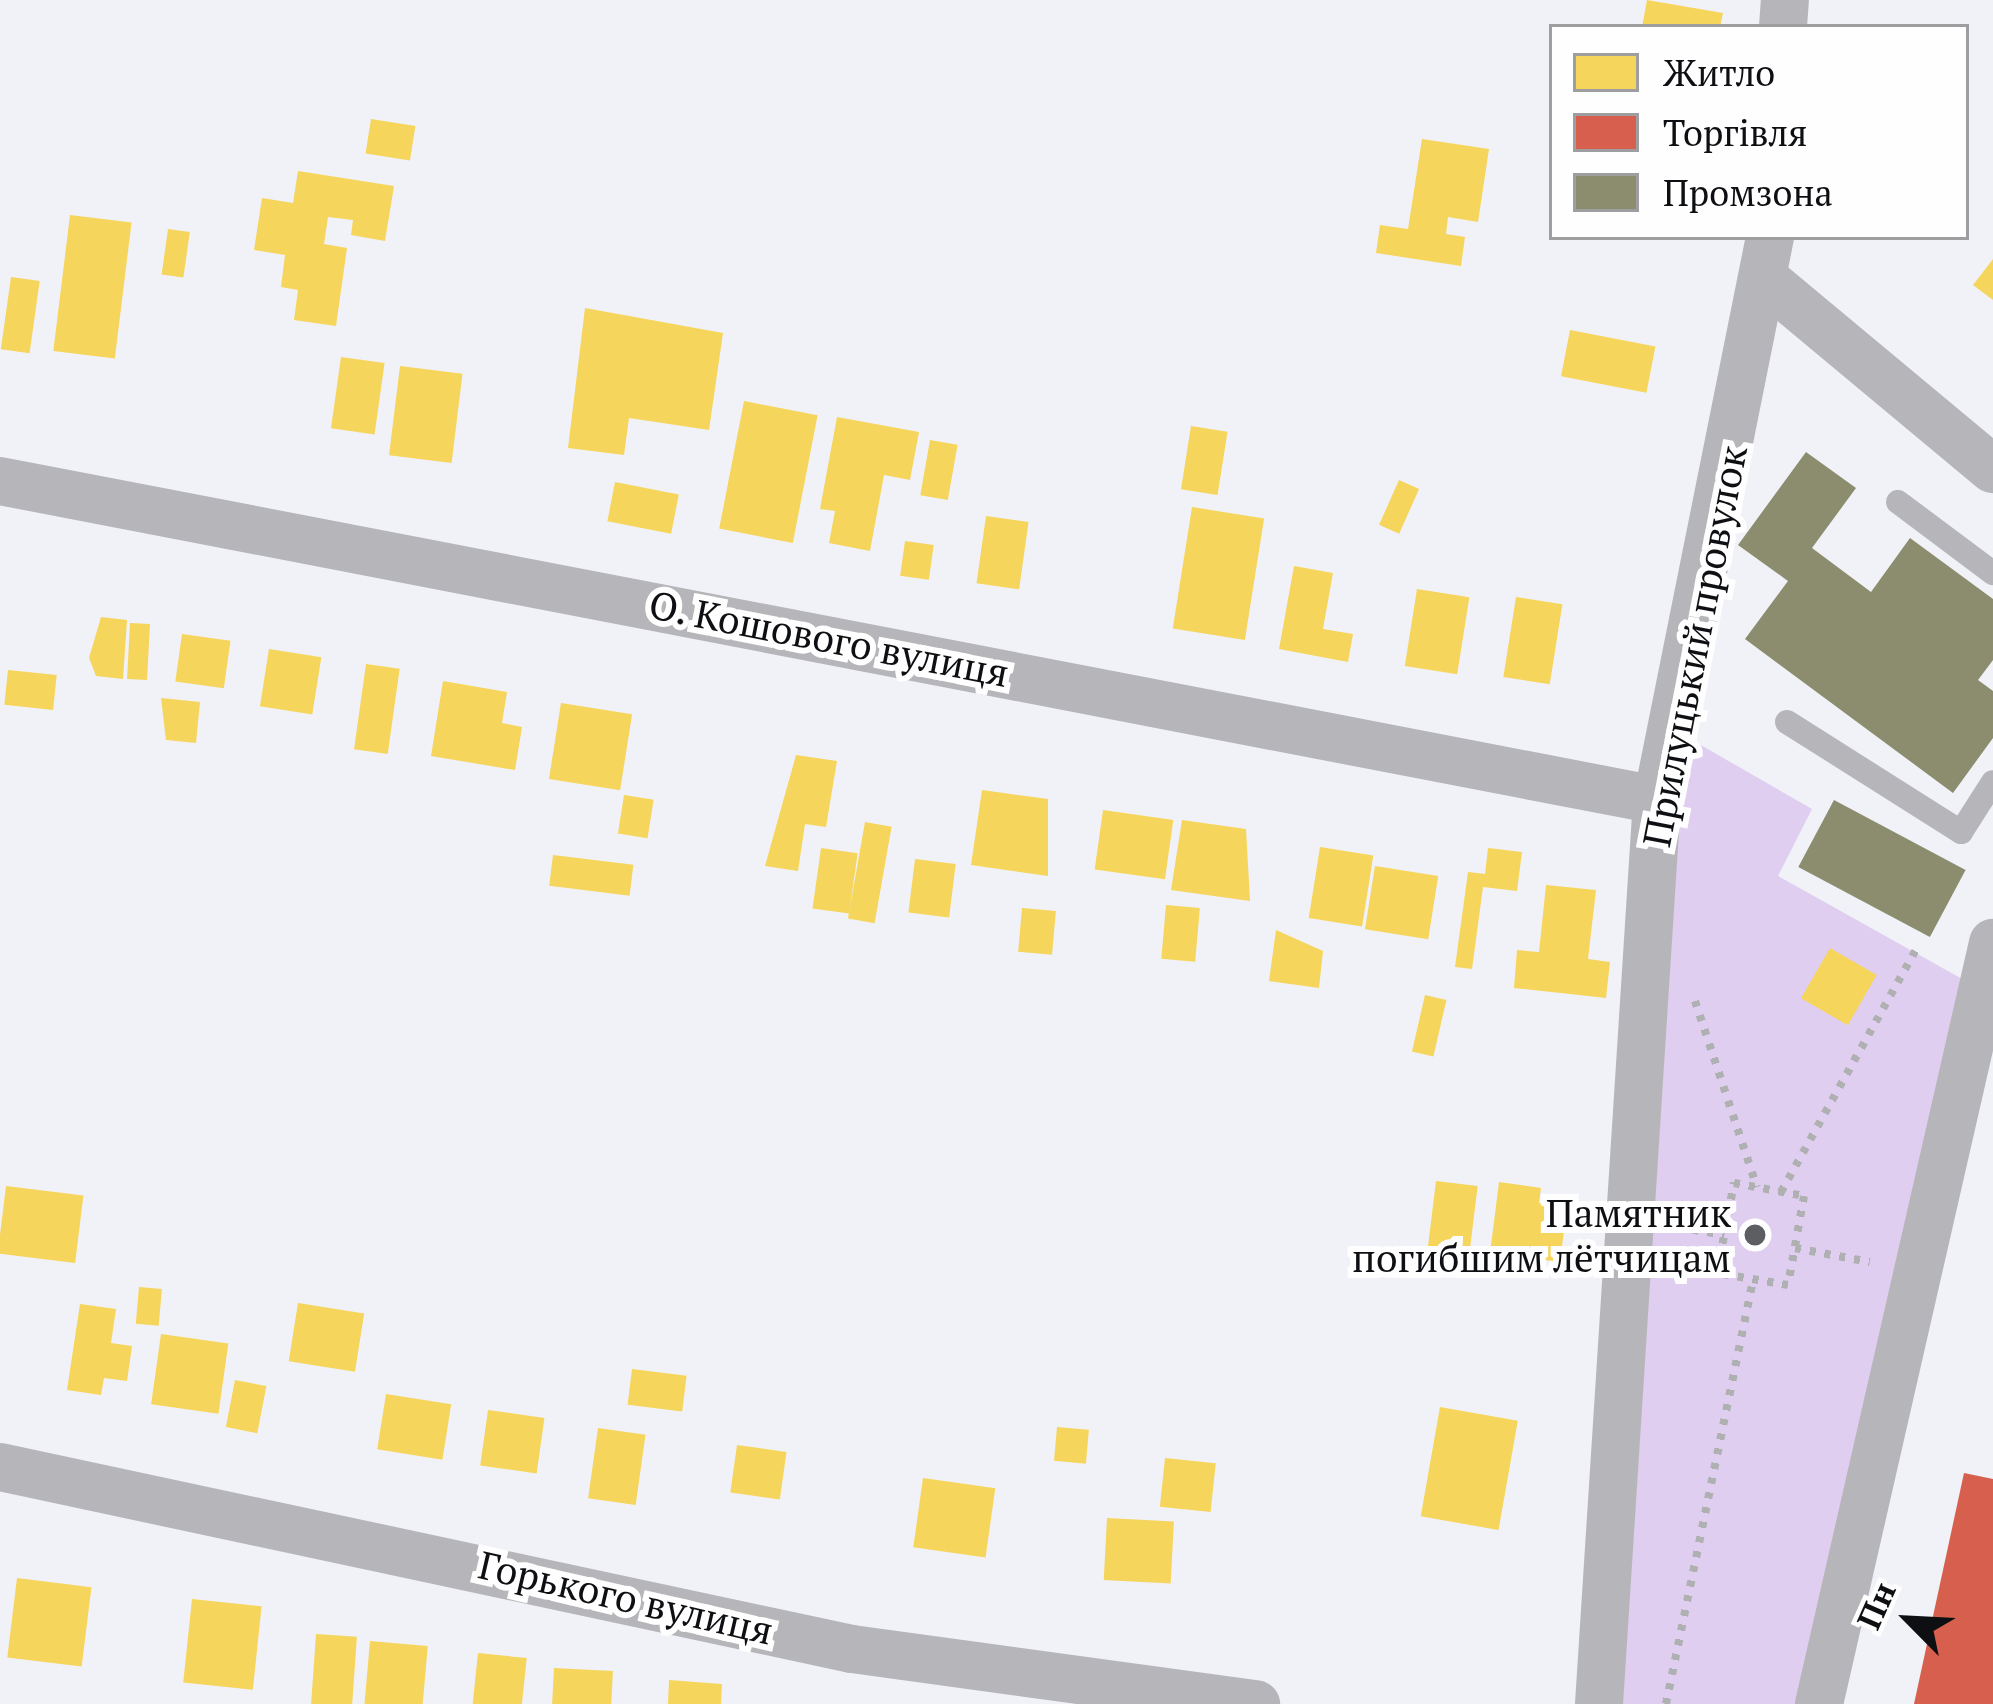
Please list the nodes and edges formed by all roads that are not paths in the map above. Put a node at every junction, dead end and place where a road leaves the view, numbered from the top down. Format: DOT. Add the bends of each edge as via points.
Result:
graph roads {
  1 [pos="1769,259"];
  2 [pos="1993,469"];
  3 [pos="0,481"];
  4 [pos="1898,502"];
  5 [pos="1993,573"];
  6 [pos="1787,722"];
  7 [pos="1993,782"];
  8 [pos="1657,800"];
  9 [pos="1993,943"];
  10 [pos="0,1467"];
  11 [pos="1256,1704"];
  12 [pos="1599,1704"];
  13 [pos="1819,1704"];
  1 -- 2 [label="street"];
  1 -- 8 [label="street, Прилуцький провулок"];
  3 -- 8 [label="street, О. Кошового вулиця"];
  4 -- 5 [label="lane"];
  6 -- 7 [label="lane" via="1961,832"];
  8 -- 12 [label="street, Прилуцький провулок"];
  9 -- 13 [label="street"];
  10 -- 11 [label="street, Горького вулиця" via="852,1648"];
}
